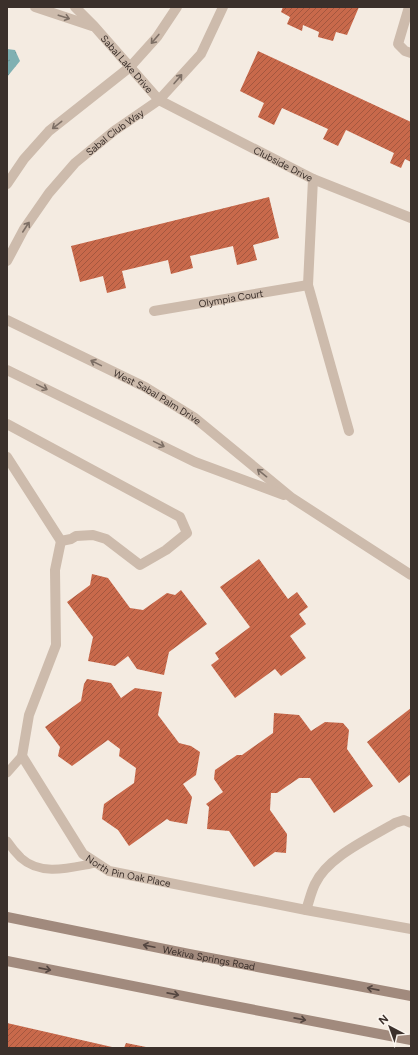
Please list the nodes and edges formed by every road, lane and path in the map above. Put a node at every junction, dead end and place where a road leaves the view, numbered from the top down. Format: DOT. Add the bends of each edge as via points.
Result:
graph roads {
  1 [pos="35,7"];
  2 [pos="75,7"];
  3 [pos="177,7"];
  4 [pos="222,7"];
  5 [pos="409,7"];
  6 [pos="94,26"];
  7 [pos="411,53"];
  8 [pos="130,67"];
  9 [pos="159,100"];
  10 [pos="313,179"];
  11 [pos="7,184"];
  12 [pos="411,218"];
  13 [pos="7,261"];
  14 [pos="308,285"];
  15 [pos="154,311"];
  16 [pos="7,320"];
  17 [pos="7,370"];
  18 [pos="7,424"];
  19 [pos="348,431"];
  20 [pos="7,457"];
  21 [pos="292,498"];
  22 [pos="61,541"];
  23 [pos="411,575"];
  24 [pos="22,756"];
  25 [pos="7,773"];
  26 [pos="411,824"];
  27 [pos="7,841"];
  28 [pos="96,863"];
  29 [pos="306,910"];
  30 [pos="7,917"];
  31 [pos="411,929"];
  32 [pos="7,961"];
  33 [pos="411,996"];
  34 [pos="411,1040"];
  1 -- 6 [label="street, Sabal Lake Drive, one-way"];
  2 -- 6 [label="street, Sabal Lake Drive"];
  3 -- 8 [label="street, one-way" via="157,37"];
  9 -- 4 [label="street, Sabal Club Way, one-way" via="201,54"];
  5 -- 7 [label="street" via="398,44"];
  6 -- 8 [label="street, Sabal Lake Drive"];
  8 -- 9 [label="street, Sabal Lake Drive"];
  8 -- 11 [label="street, one-way" via="49,131 24,158"];
  9 -- 10 [label="street, Clubside Drive"];
  13 -- 9 [label="street, Sabal Club Way, one-way" via="24,229 75,163 114,131"];
  10 -- 12 [label="street, Clubside Drive"];
  10 -- 14 [label="street"];
  14 -- 15 [label="street, Olympia Court"];
  14 -- 19 [label="street"];
  21 -- 16 [label="street, West Sabal Palm Drive, one-way" via="195,418 145,387"];
  17 -- 21 [label="street, West Sabal Palm Drive, one-way" via="195,462"];
  18 -- 22 [label="street" via="180,517 187,533 166,550 140,565 106,539 93,535 76,536"];
  20 -- 22 [label="street"];
  21 -- 23 [label="street, West Sabal Palm Drive"];
  22 -- 24 [label="street" via="55,570 56,645 29,715"];
  24 -- 25 [label="lane"];
  24 -- 28 [label="street, North Pin Oak Place" via="83,854"];
  26 -- 29 [label="street" via="404,820 340,855 315,883"];
  27 -- 28 [label="lane" via="20,858 42,869 65,869"];
  28 -- 29 [label="street, North Pin Oak Place" via="109,871"];
  29 -- 31 [label="street, North Pin Oak Place"];
  33 -- 30 [label="main road, Wekiva Springs Road, one-way"];
  32 -- 34 [label="main road, one-way"];
}
